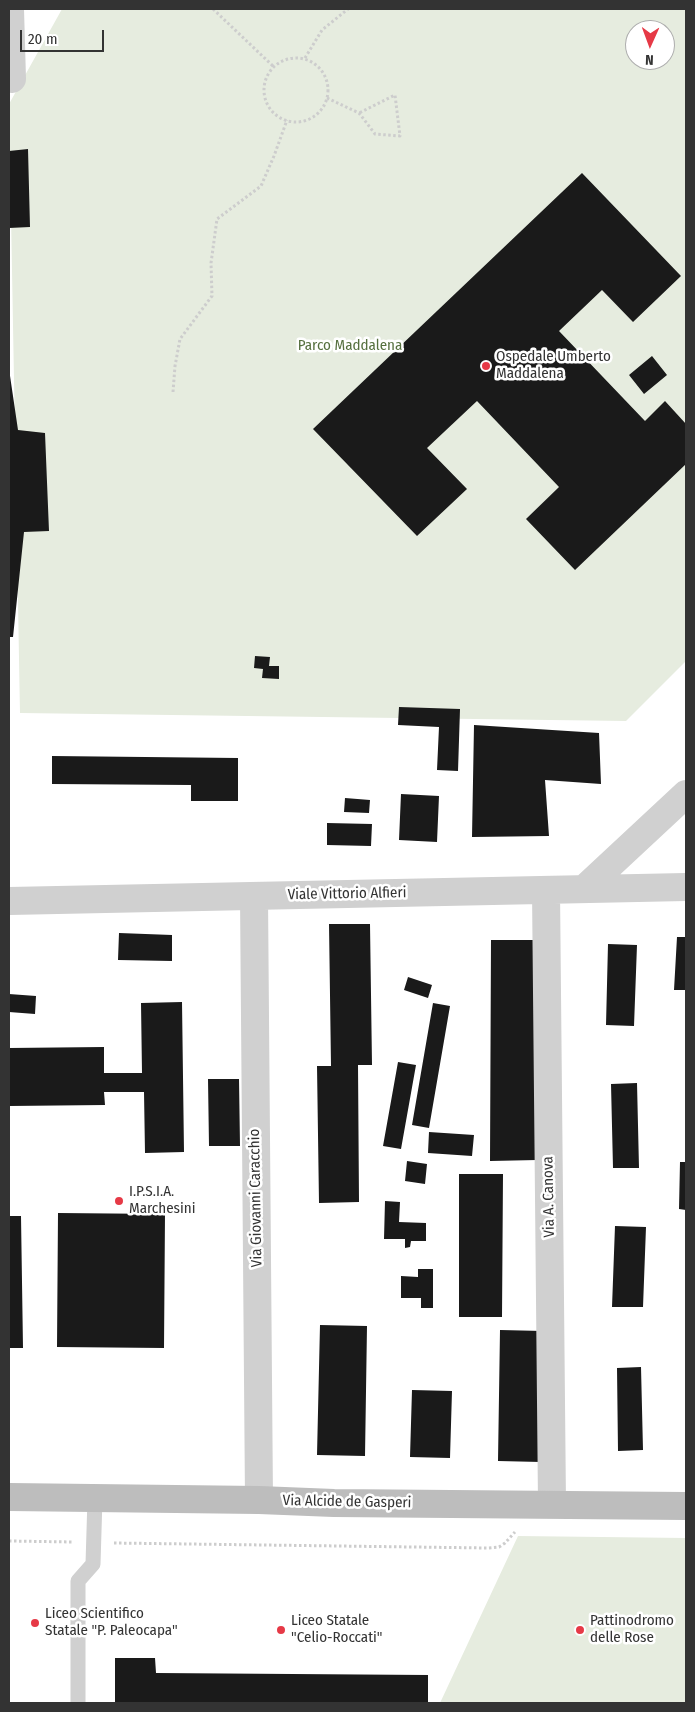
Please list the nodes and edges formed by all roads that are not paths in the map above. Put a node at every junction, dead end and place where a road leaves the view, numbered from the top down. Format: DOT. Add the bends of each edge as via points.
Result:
graph roads {
  1 [pos="10,9"];
  2 [pos="12,79"];
  3 [pos="686,794"];
  4 [pos="686,887"];
  5 [pos="584,889"];
  6 [pos="546,890"];
  7 [pos="254,896"];
  8 [pos="9,901"];
  9 [pos="9,1497"];
  10 [pos="95,1498"];
  11 [pos="259,1500"];
  12 [pos="552,1504"];
  13 [pos="686,1506"];
  14 [pos="78,1703"];
  1 -- 2 [label="street"];
  3 -- 5 [label="street"];
  4 -- 5 [label="street, Viale Vittorio Alfieri"];
  5 -- 6 [label="street, Viale Vittorio Alfieri"];
  6 -- 7 [label="street, Viale Vittorio Alfieri"];
  6 -- 12 [label="street, Via A. Canova"];
  7 -- 8 [label="street, Viale Vittorio Alfieri"];
  7 -- 11 [label="street, Via Giovanni Caracchio"];
  9 -- 10 [label="street, Via Alcide de Gasperi"];
  10 -- 11 [label="street, Via Alcide de Gasperi"];
  10 -- 14 [label="lane" via="93,1564 78,1581"];
  11 -- 12 [label="street, Via Alcide de Gasperi"];
  12 -- 13 [label="street, Via Alcide de Gasperi"];
}
